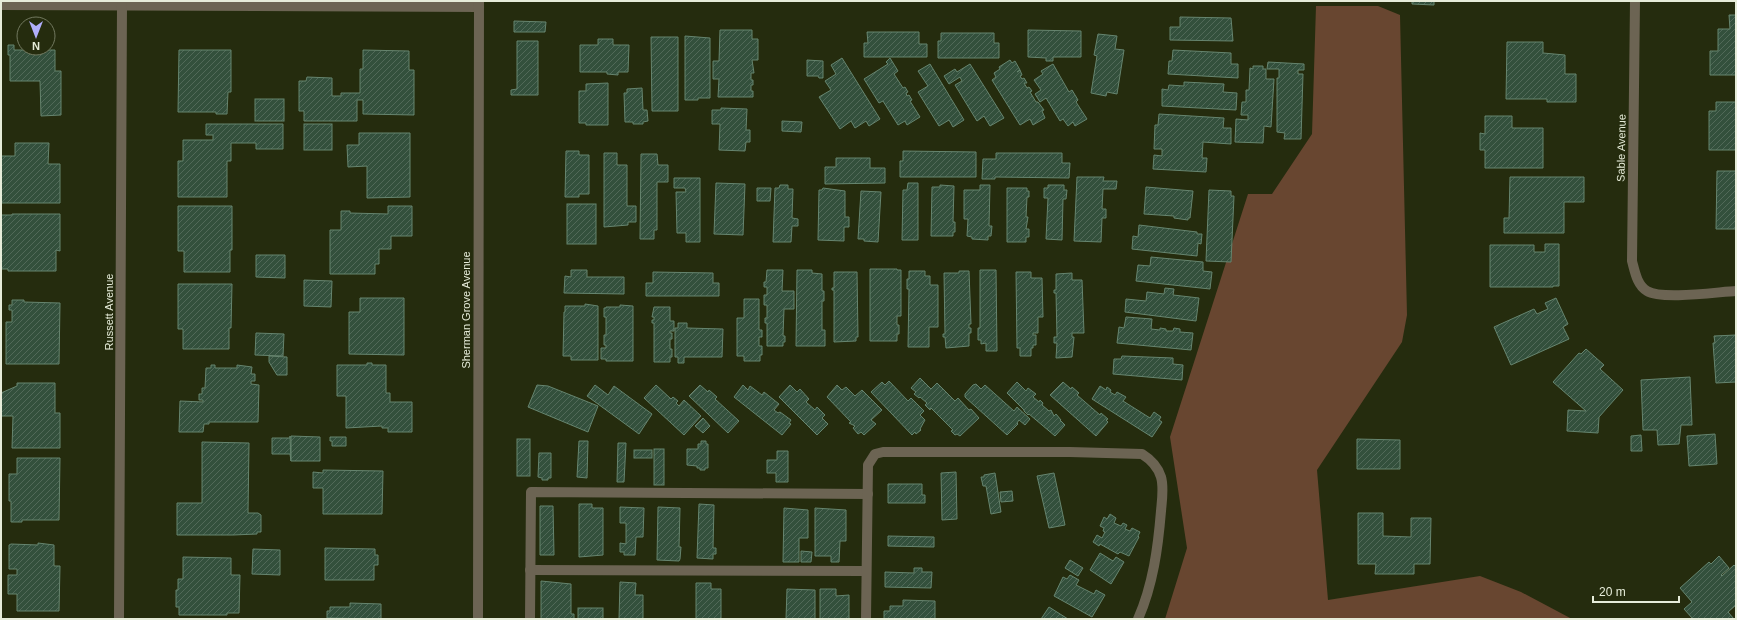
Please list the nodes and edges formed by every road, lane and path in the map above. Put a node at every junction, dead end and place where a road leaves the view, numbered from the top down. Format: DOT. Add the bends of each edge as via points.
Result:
graph roads {
  1 [pos="1636,1"];
  2 [pos="87,3"];
  3 [pos="239,4"];
  4 [pos="479,4"];
  5 [pos="1,5"];
  6 [pos="122,5"];
  7 [pos="1736,291"];
  8 [pos="868,494"];
  9 [pos="530,570"];
  10 [pos="866,571"];
  11 [pos="119,619"];
  12 [pos="478,619"];
  13 [pos="530,619"];
  14 [pos="866,619"];
  15 [pos="1138,619"];
  1 -- 7 [label="street, Sable Avenue" via="1632,262 1638,282 1647,291 1666,295"];
  2 -- 5 [label="street"];
  2 -- 6 [label="street"];
  3 -- 4 [label="street"];
  3 -- 6 [label="street"];
  4 -- 12 [label="street, Sherman Grove Avenue"];
  6 -- 11 [label="street, Russett Avenue"];
  8 -- 9 [label="street" via="531,492"];
  8 -- 10 [label="street"];
  8 -- 15 [label="street" via="868,465 872,457 879,453 1142,454 1151,459 1161,477 1162,495 1158,548 1145,603"];
  9 -- 10 [label="street"];
  9 -- 13 [label="street"];
  10 -- 14 [label="street"];
}
